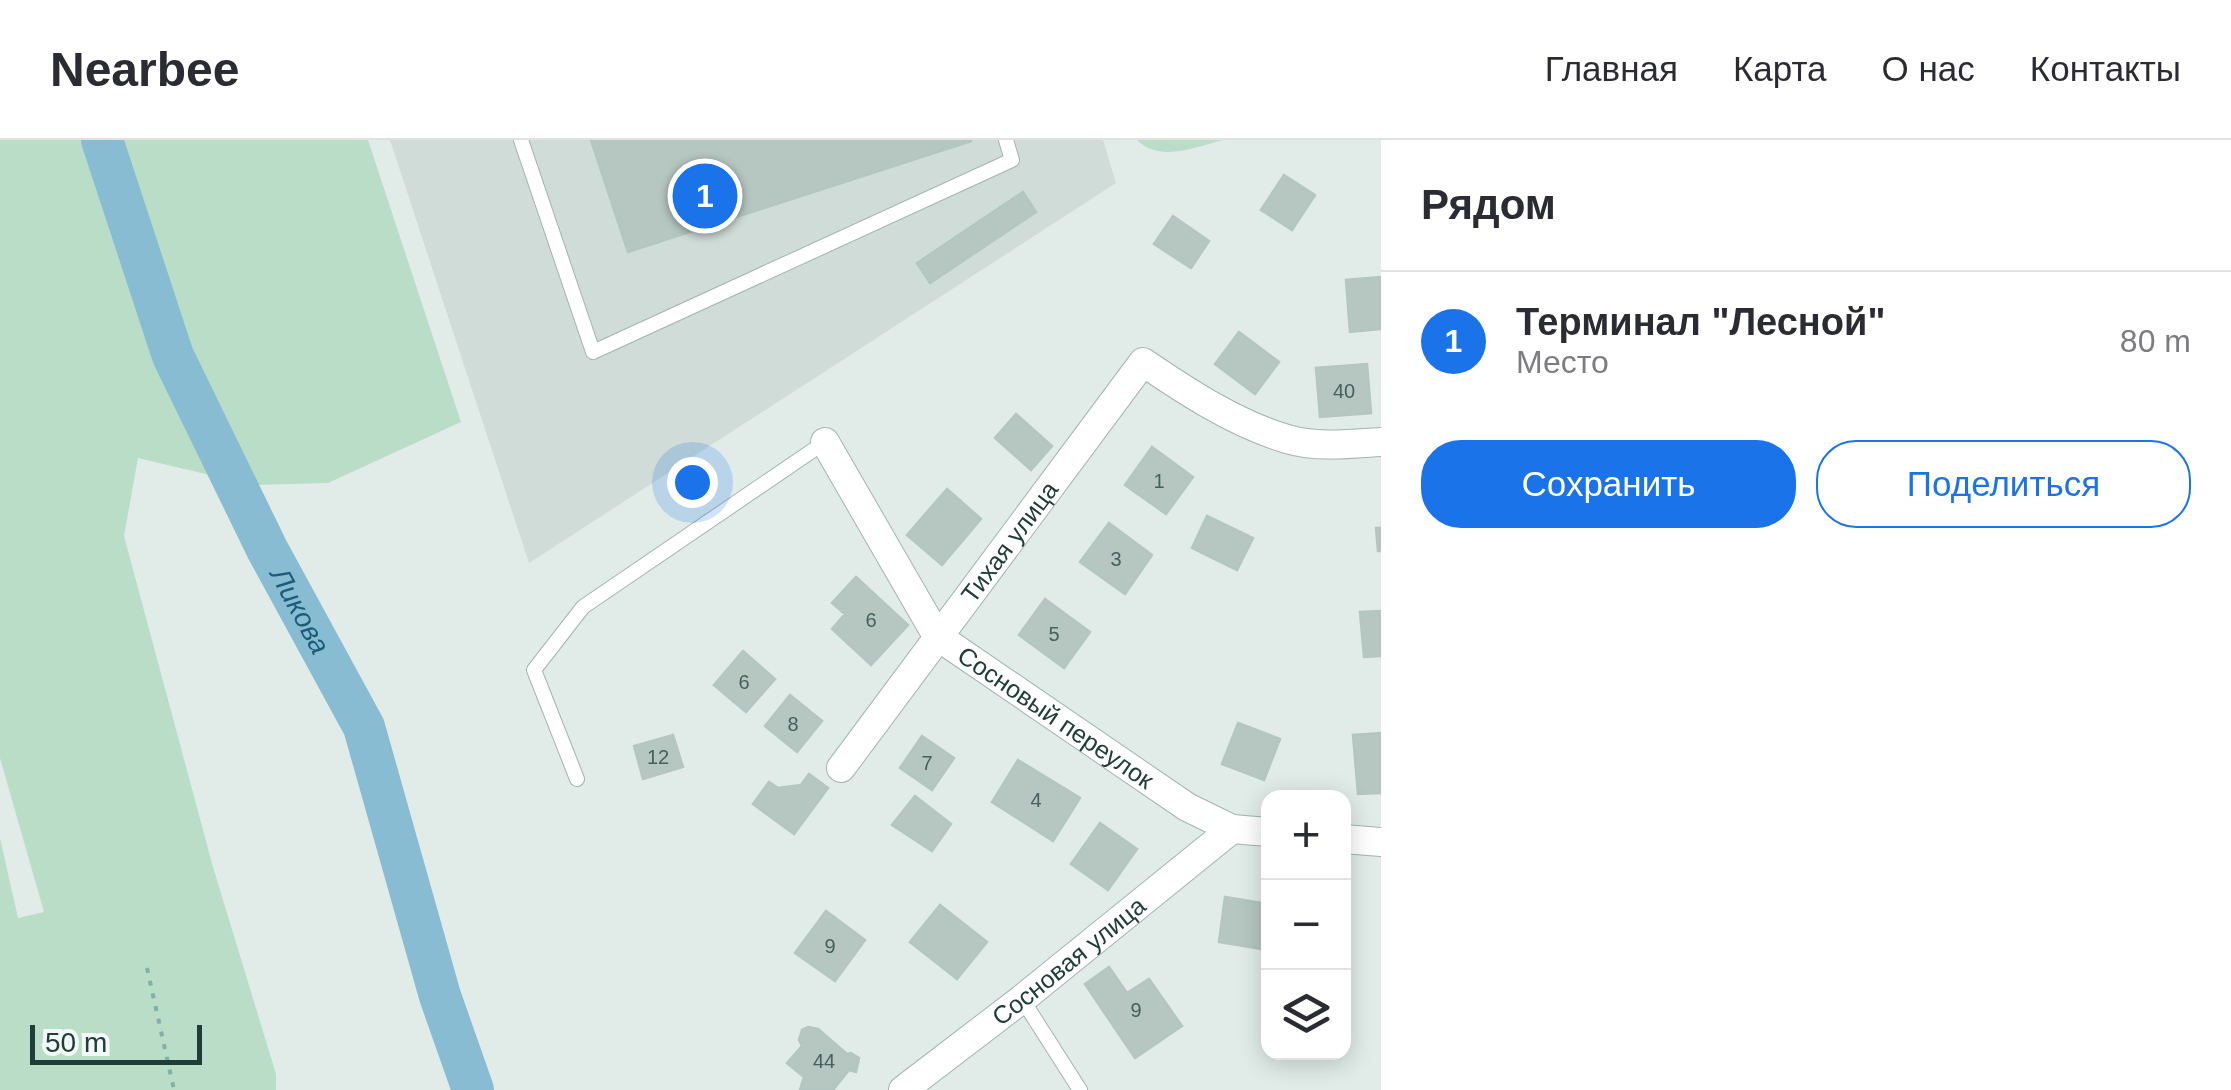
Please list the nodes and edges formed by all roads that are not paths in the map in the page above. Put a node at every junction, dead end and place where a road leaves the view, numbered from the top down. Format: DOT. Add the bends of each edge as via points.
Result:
graph roads {
  1 [pos="521,140"];
  2 [pos="1006,140"];
  3 [pos="824,442"];
  4 [pos="1381,442"];
  5 [pos="937,636"];
  6 [pos="840,768"];
  7 [pos="577,778"];
  8 [pos="1232,829"];
  9 [pos="1261,831"];
  10 [pos="1351,839"];
  11 [pos="1381,842"];
  12 [pos="1022,999"];
  13 [pos="903,1090"];
  14 [pos="1080,1090"];
  1 -- 2 [label="lane" via="593,352 1012,160"];
  3 -- 5 [label="street, Сосновый переулок"];
  3 -- 7 [label="lane" via="583,607 534,670"];
  4 -- 5 [label="street, Тихая улица" via="1289,440 1200,399 1142,362"];
  5 -- 6 [label="street, Тихая улица"];
  5 -- 8 [label="street, Сосновый переулок" via="1188,807"];
  8 -- 9 [label="street, Сосновый переулок"];
  8 -- 12 [label="street, Сосновая улица"];
  10 -- 11 [label="street"];
  12 -- 13 [label="street, Сосновая улица"];
  12 -- 14 [label="lane"];
}
